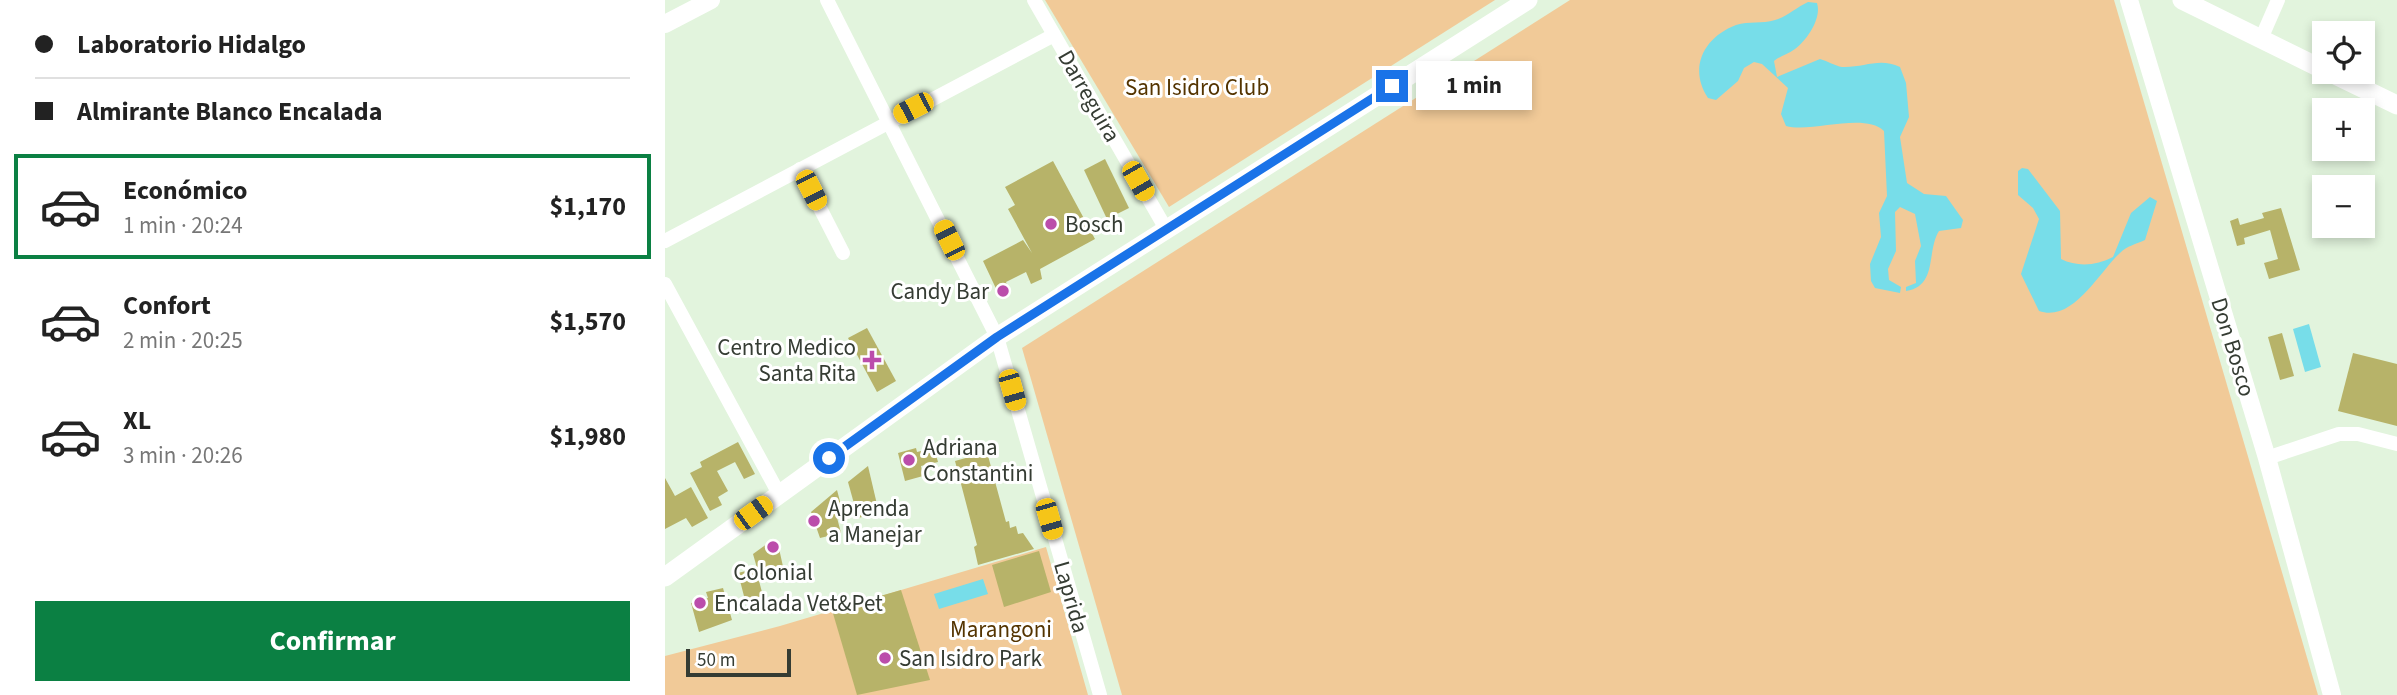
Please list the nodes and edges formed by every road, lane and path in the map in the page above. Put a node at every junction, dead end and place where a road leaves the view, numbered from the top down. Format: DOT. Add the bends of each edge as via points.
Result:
graph roads {
  1 [pos="711,0"];
  2 [pos="827,0"];
  3 [pos="1034,0"];
  4 [pos="1528,0"];
  5 [pos="2129,0"];
  6 [pos="2182,0"];
  7 [pos="2278,0"];
  8 [pos="665,24"];
  9 [pos="1054,35"];
  10 [pos="2260,38"];
  11 [pos="2312,64"];
  12 [pos="2353,84"];
  13 [pos="2397,105"];
  14 [pos="890,120"];
  15 [pos="800,169"];
  16 [pos="1166,229"];
  17 [pos="665,241"];
  18 [pos="843,253"];
  19 [pos="665,284"];
  20 [pos="997,337"];
  21 [pos="2397,444"];
  22 [pos="2267,458"];
  23 [pos="779,494"];
  24 [pos="665,577"];
  25 [pos="1100,695"];
  26 [pos="2332,695"];
  1 -- 8 [label="street"];
  2 -- 14 [label="street, Laprida"];
  3 -- 9 [label="street, Darreguira"];
  4 -- 16 [label="main road"];
  5 -- 22 [label="street, Don Bosco"];
  6 -- 10 [label="main road"];
  7 -- 10 [label="street"];
  9 -- 14 [label="street"];
  9 -- 16 [label="street, Darreguira"];
  10 -- 11 [label="main road"];
  12 -- 13 [label="main road"];
  14 -- 15 [label="street"];
  14 -- 20 [label="street, Laprida"];
  15 -- 17 [label="street"];
  15 -- 18 [label="street"];
  16 -- 20 [label="main road"];
  19 -- 23 [label="street"];
  20 -- 23 [label="main road"];
  20 -- 25 [label="street, Laprida"];
  21 -- 22 [label="street" via="2339,434"];
  22 -- 26 [label="street, Don Bosco"];
  23 -- 24 [label="main road"];
}
